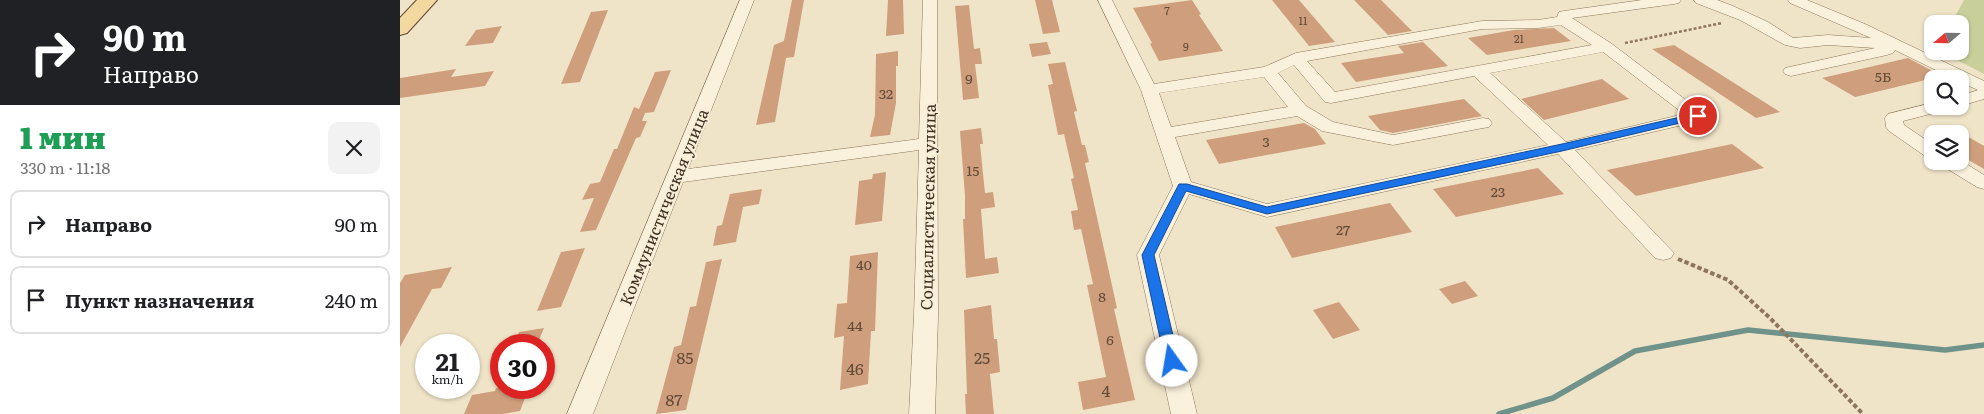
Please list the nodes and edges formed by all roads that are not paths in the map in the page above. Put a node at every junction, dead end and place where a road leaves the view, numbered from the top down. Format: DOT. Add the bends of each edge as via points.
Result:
graph roads {
  1 [pos="428,0"];
  2 [pos="748,0"];
  3 [pos="930,0"];
  4 [pos="1105,0"];
  5 [pos="1674,0"];
  6 [pos="1701,0"];
  7 [pos="1795,0"];
  8 [pos="1564,20"];
  9 [pos="404,21"];
  10 [pos="1901,46"];
  11 [pos="1606,47"];
  12 [pos="1296,58"];
  13 [pos="1268,71"];
  14 [pos="1478,71"];
  15 [pos="1791,72"];
  16 [pos="1984,88"];
  17 [pos="1149,90"];
  18 [pos="1984,94"];
  19 [pos="1969,98"];
  20 [pos="1300,110"];
  21 [pos="1924,110"];
  22 [pos="1483,123"];
  23 [pos="1164,133"];
  24 [pos="929,143"];
  25 [pos="1924,147"];
  26 [pos="1562,148"];
  27 [pos="1963,170"];
  28 [pos="676,177"];
  29 [pos="1984,183"];
  30 [pos="1183,186"];
  31 [pos="1663,253"];
  32 [pos="580,414"];
  33 [pos="922,414"];
  34 [pos="1184,414"];
  1 -- 9 [label="main road"];
  2 -- 28 [label="street, Коммунистическая улица"];
  3 -- 24 [label="street, Социалистическая улица"];
  4 -- 17 [label="street"];
  5 -- 8 [label="street" via="1564,15"];
  6 -- 10 [label="street" via="1740,14 1788,41 1825,40"];
  7 -- 10 [label="street"];
  8 -- 11 [label="street"];
  8 -- 12 [label="street" via="1482,25"];
  10 -- 15 [label="street"];
  10 -- 16 [label="street"];
  11 -- 14 [label="street"];
  11 -- 26 [label="street" via="1698,116"];
  12 -- 13 [label="street"];
  12 -- 14 [label="street" via="1331,98"];
  13 -- 17 [label="street"];
  13 -- 20 [label="street"];
  14 -- 26 [label="street"];
  17 -- 23 [label="street"];
  18 -- 19 [label="street"];
  20 -- 22 [label="street" via="1328,127 1393,140"];
  20 -- 23 [label="street"];
  21 -- 25 [label="street" via="1894,118 1895,128"];
  23 -- 30 [label="street"];
  24 -- 28 [label="street"];
  24 -- 33 [label="street, Социалистическая улица"];
  26 -- 30 [label="street" via="1267,211"];
  26 -- 31 [label="street"];
  27 -- 29 [label="street"];
  28 -- 32 [label="street, Коммунистическая улица"];
  30 -- 34 [label="street" via="1148,255"];
}
